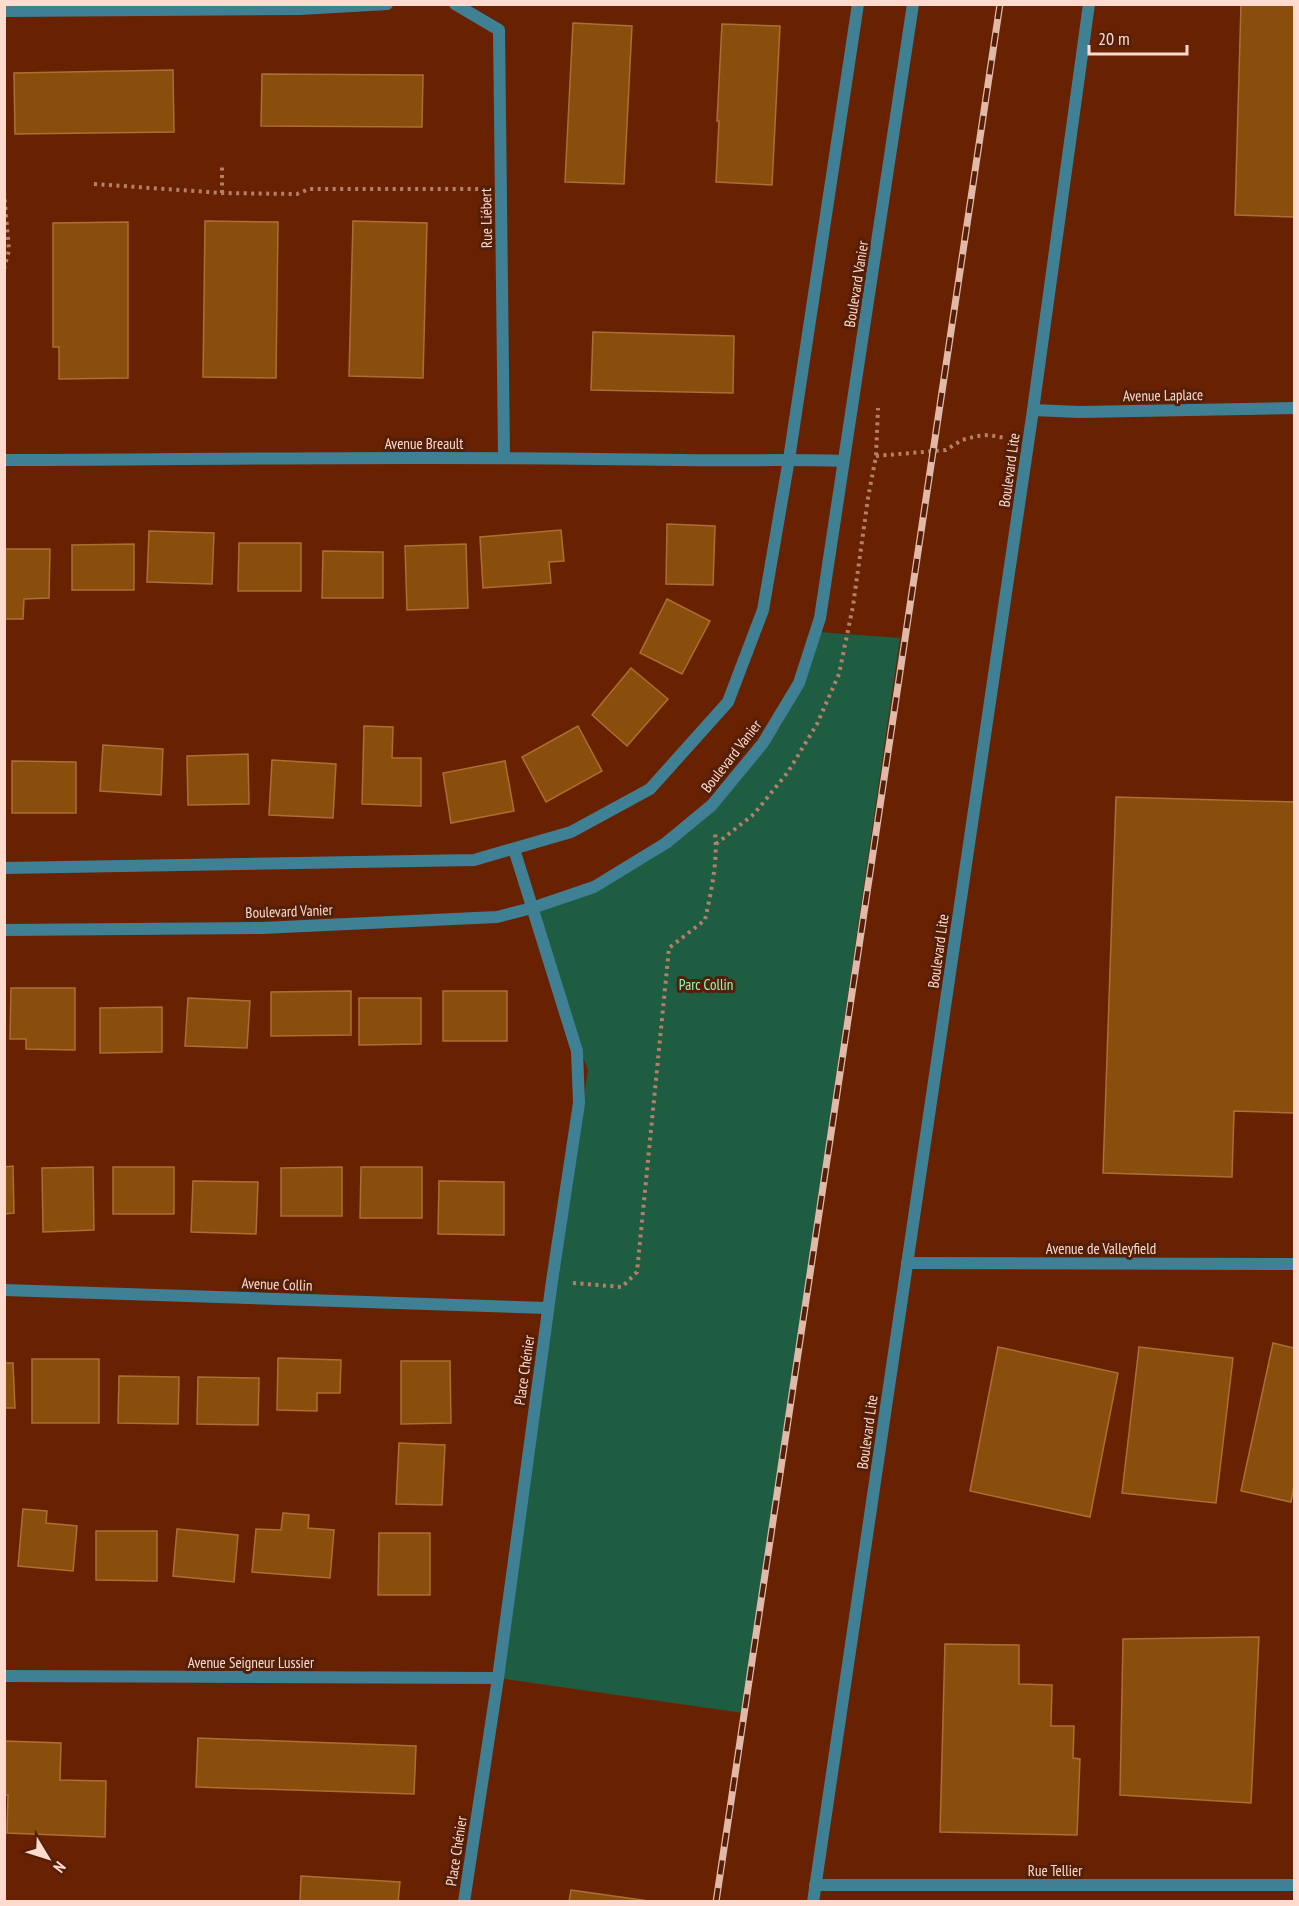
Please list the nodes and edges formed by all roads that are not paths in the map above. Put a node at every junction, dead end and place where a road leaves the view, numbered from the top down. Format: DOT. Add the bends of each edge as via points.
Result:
graph roads {
  1 [pos="387,4"];
  2 [pos="455,4"];
  3 [pos="858,4"];
  4 [pos="913,4"];
  5 [pos="1089,4"];
  6 [pos="4,11"];
  7 [pos="1294,408"];
  8 [pos="1033,410"];
  9 [pos="504,457"];
  10 [pos="789,459"];
  11 [pos="4,460"];
  12 [pos="843,461"];
  13 [pos="514,849"];
  14 [pos="4,868"];
  15 [pos="532,908"];
  16 [pos="4,930"];
  17 [pos="907,1263"];
  18 [pos="1294,1264"];
  19 [pos="4,1290"];
  20 [pos="548,1308"];
  21 [pos="4,1676"];
  22 [pos="498,1678"];
  23 [pos="815,1885"];
  24 [pos="1294,1885"];
  25 [pos="464,1902"];
  26 [pos="813,1902"];
  1 -- 6 [label="street" via="300,9"];
  2 -- 9 [label="street, Rue Liébert" via="499,30"];
  3 -- 10 [label="street"];
  4 -- 12 [label="street, Boulevard Vanier"];
  5 -- 8 [label="street, Boulevard Lite"];
  7 -- 8 [label="street, Avenue Laplace"];
  8 -- 17 [label="street, Boulevard Lite"];
  9 -- 10 [label="street, Avenue Breault"];
  9 -- 11 [label="street, Avenue Breault"];
  10 -- 12 [label="street, Avenue Breault"];
  10 -- 13 [label="street" via="763,610 728,702 650,789 571,832"];
  12 -- 15 [label="street, Boulevard Vanier" via="820,618 799,683 764,742 712,806 666,843 594,887"];
  13 -- 14 [label="street" via="474,860"];
  13 -- 15 [label="street, Place Chénier"];
  15 -- 16 [label="street, Boulevard Vanier" via="497,917 262,928"];
  15 -- 20 [label="street, Place Chénier" via="577,1051 579,1103"];
  17 -- 18 [label="street, Avenue de Valleyfield"];
  17 -- 23 [label="street, Boulevard Lite"];
  19 -- 20 [label="street, Avenue Collin"];
  20 -- 22 [label="street, Place Chénier"];
  21 -- 22 [label="street, Avenue Seigneur Lussier"];
  22 -- 25 [label="street, Place Chénier"];
  23 -- 24 [label="street, Rue Tellier"];
  23 -- 26 [label="street, Boulevard Lite"];
}
